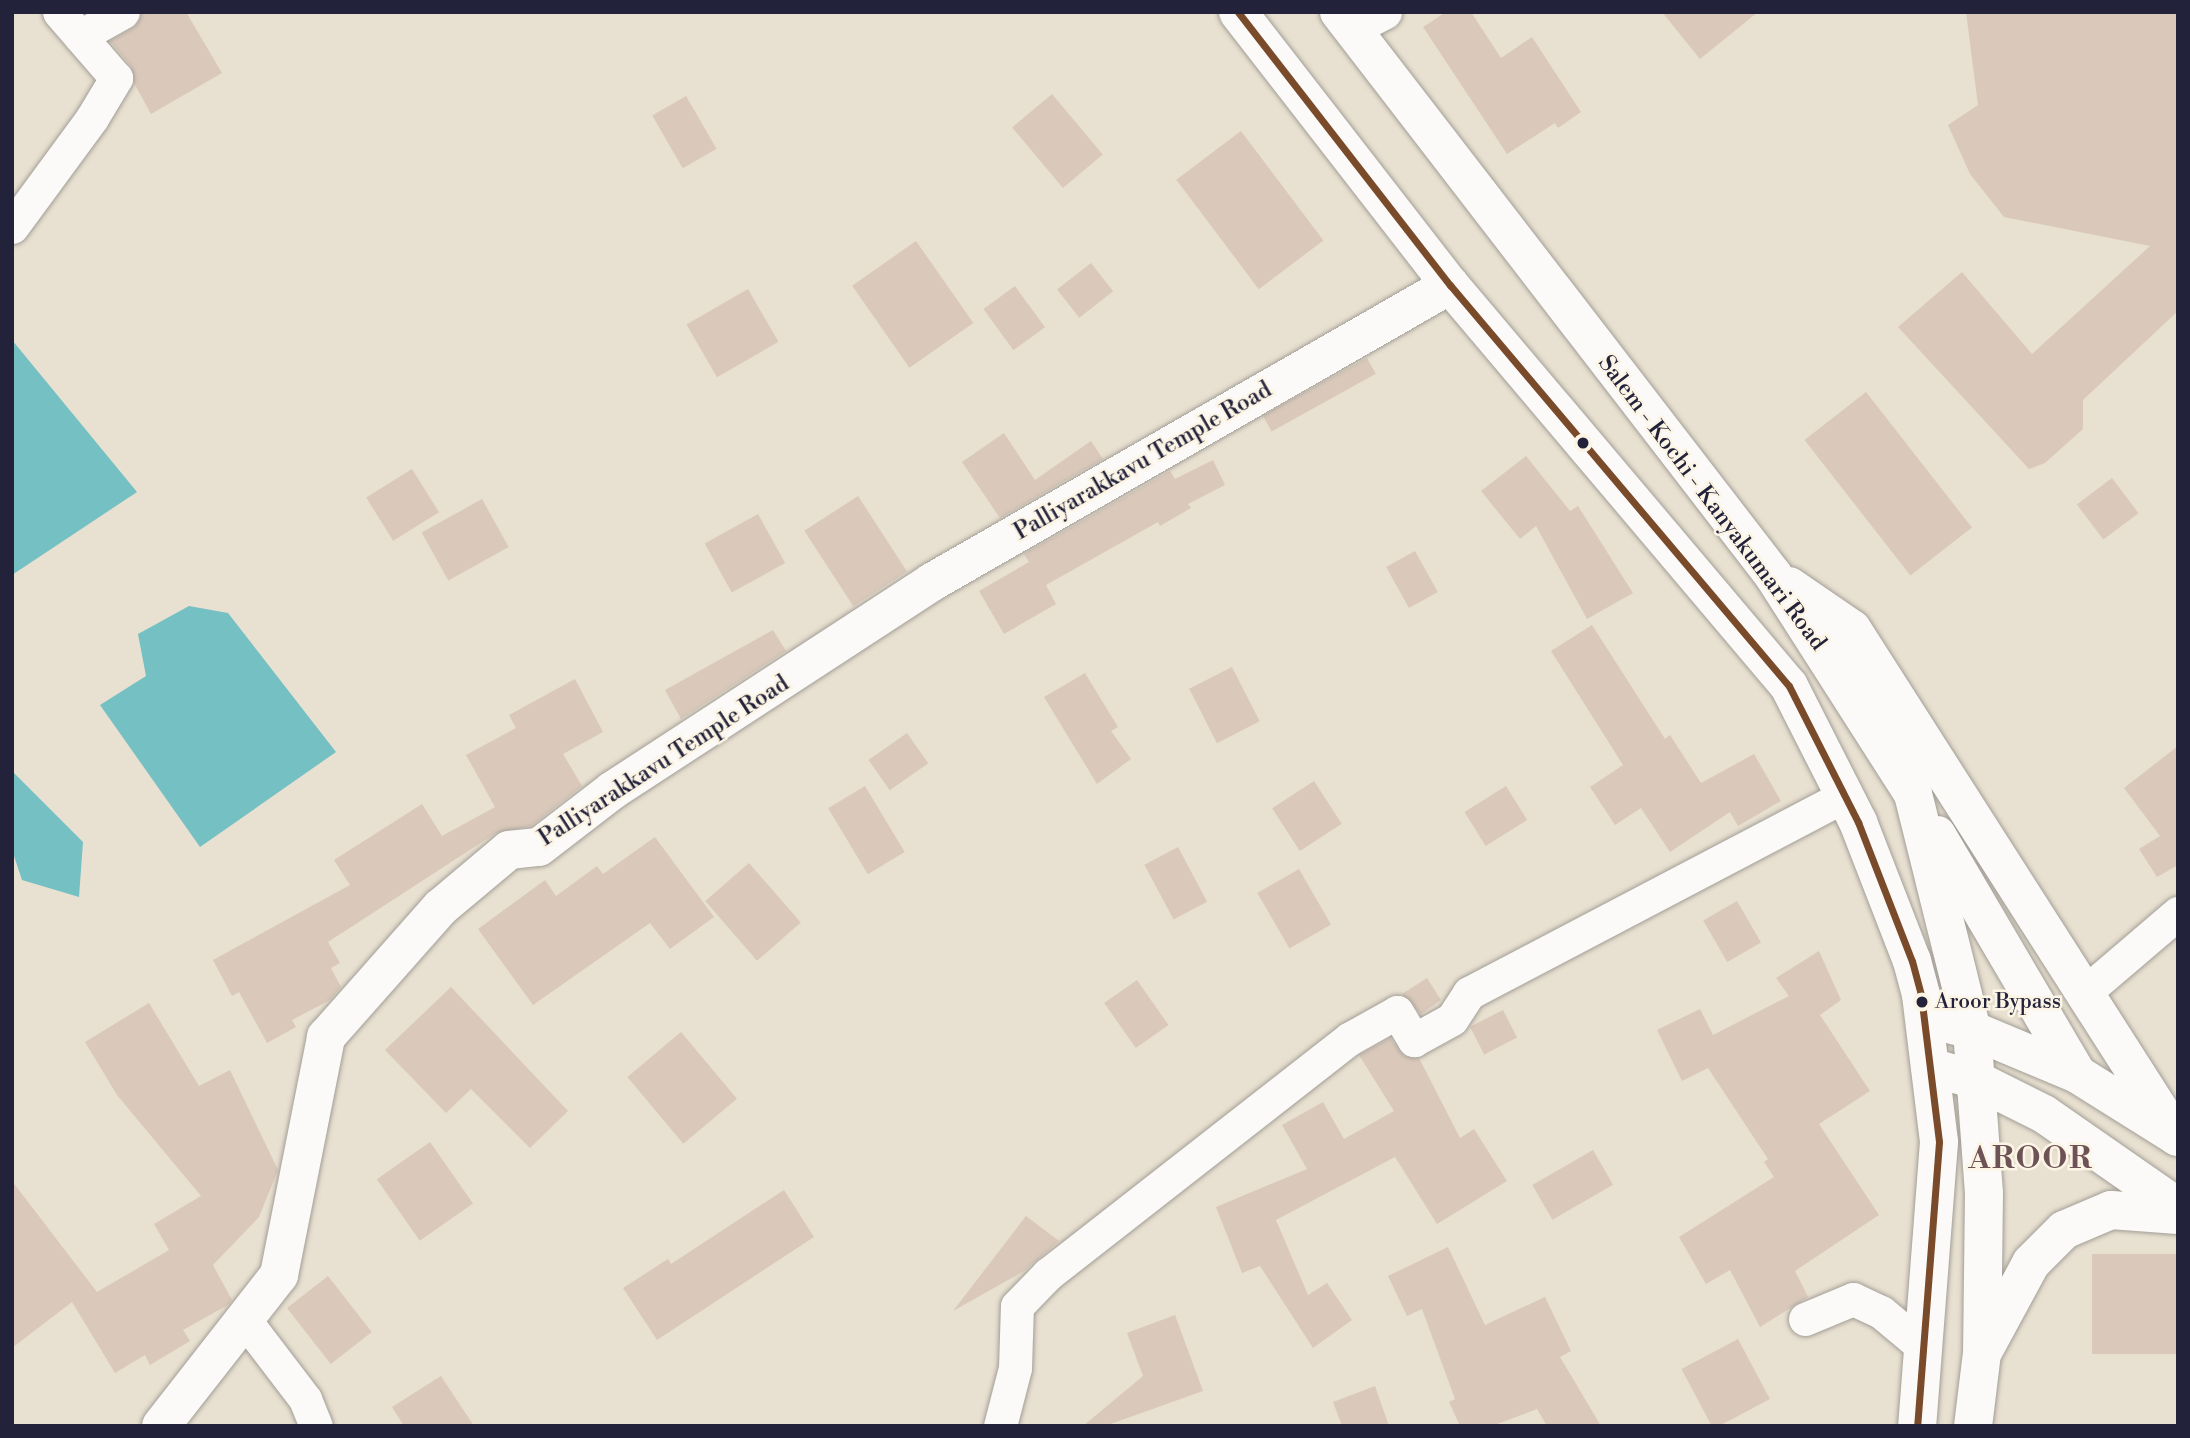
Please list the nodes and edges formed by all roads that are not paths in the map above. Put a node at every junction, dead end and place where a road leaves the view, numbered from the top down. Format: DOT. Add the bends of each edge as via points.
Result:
graph roads {
  1 [pos="123,12"];
  2 [pos="1238,12"];
  3 [pos="1359,18"];
  4 [pos="69,24"];
  5 [pos="12,227"];
  6 [pos="1450,285"];
  7 [pos="1773,575"];
  8 [pos="1913,794"];
  9 [pos="1845,796"];
  10 [pos="2178,913"];
  11 [pos="2083,994"];
  12 [pos="1925,1018"];
  13 [pos="1972,1030"];
  14 [pos="1930,1066"];
  15 [pos="2077,1074"];
  16 [pos="1976,1080"];
  17 [pos="2177,1137"];
  18 [pos="2178,1207"];
  19 [pos="2178,1214"];
  20 [pos="244,1319"];
  21 [pos="1805,1320"];
  22 [pos="1923,1347"];
  23 [pos="1982,1353"];
  24 [pos="160,1426"];
  25 [pos="316,1426"];
  26 [pos="1000,1426"];
  27 [pos="1917,1426"];
  28 [pos="1973,1426"];
  1 -- 4 [label="street"];
  2 -- 6 [label="main road"];
  3 -- 7 [label="main road, Salem - Kochi - Kanyakumari Road"];
  4 -- 5 [label="street" via="116,78"];
  6 -- 9 [label="main road" via="1789,686"];
  6 -- 20 [label="main road, Palliyarakkavu Temple Road" via="932,582 613,790 548,842 509,850 440,908 326,1037 279,1275"];
  7 -- 8 [label="main road, Salem - Kochi - Kanyakumari Road"];
  7 -- 11 [label="main road" via="1852,629"];
  8 -- 13 [label="main road, Salem - Kochi - Kanyakumari Road"];
  8 -- 15 [label="main road"];
  9 -- 12 [label="main road" via="1912,961"];
  9 -- 26 [label="street" via="1469,993 1452,1019 1414,1040 1397,1012 1349,1039 1048,1274 1017,1306 1016,1368"];
  10 -- 11 [label="street"];
  11 -- 17 [label="main road"];
  12 -- 13 [label="main road"];
  12 -- 14 [label="main road"];
  13 -- 15 [label="main road"];
  13 -- 16 [label="main road, Salem - Kochi - Kanyakumari Road"];
  14 -- 16 [label="main road"];
  14 -- 22 [label="main road" via="1938,1142"];
  15 -- 17 [label="main road"];
  16 -- 18 [label="main road" via="2044,1114"];
  16 -- 23 [label="main road, Salem - Kochi - Kanyakumari Road" via="1984,1193"];
  19 -- 23 [label="main road" via="2111,1210 2064,1230 2031,1263"];
  20 -- 24 [label="main road, Palliyarakkavu Temple Road"];
  20 -- 25 [label="street" via="305,1399"];
  21 -- 22 [label="street" via="1853,1299 1881,1312"];
  22 -- 27 [label="main road"];
  23 -- 28 [label="main road, Salem - Kochi - Kanyakumari Road"];
}
